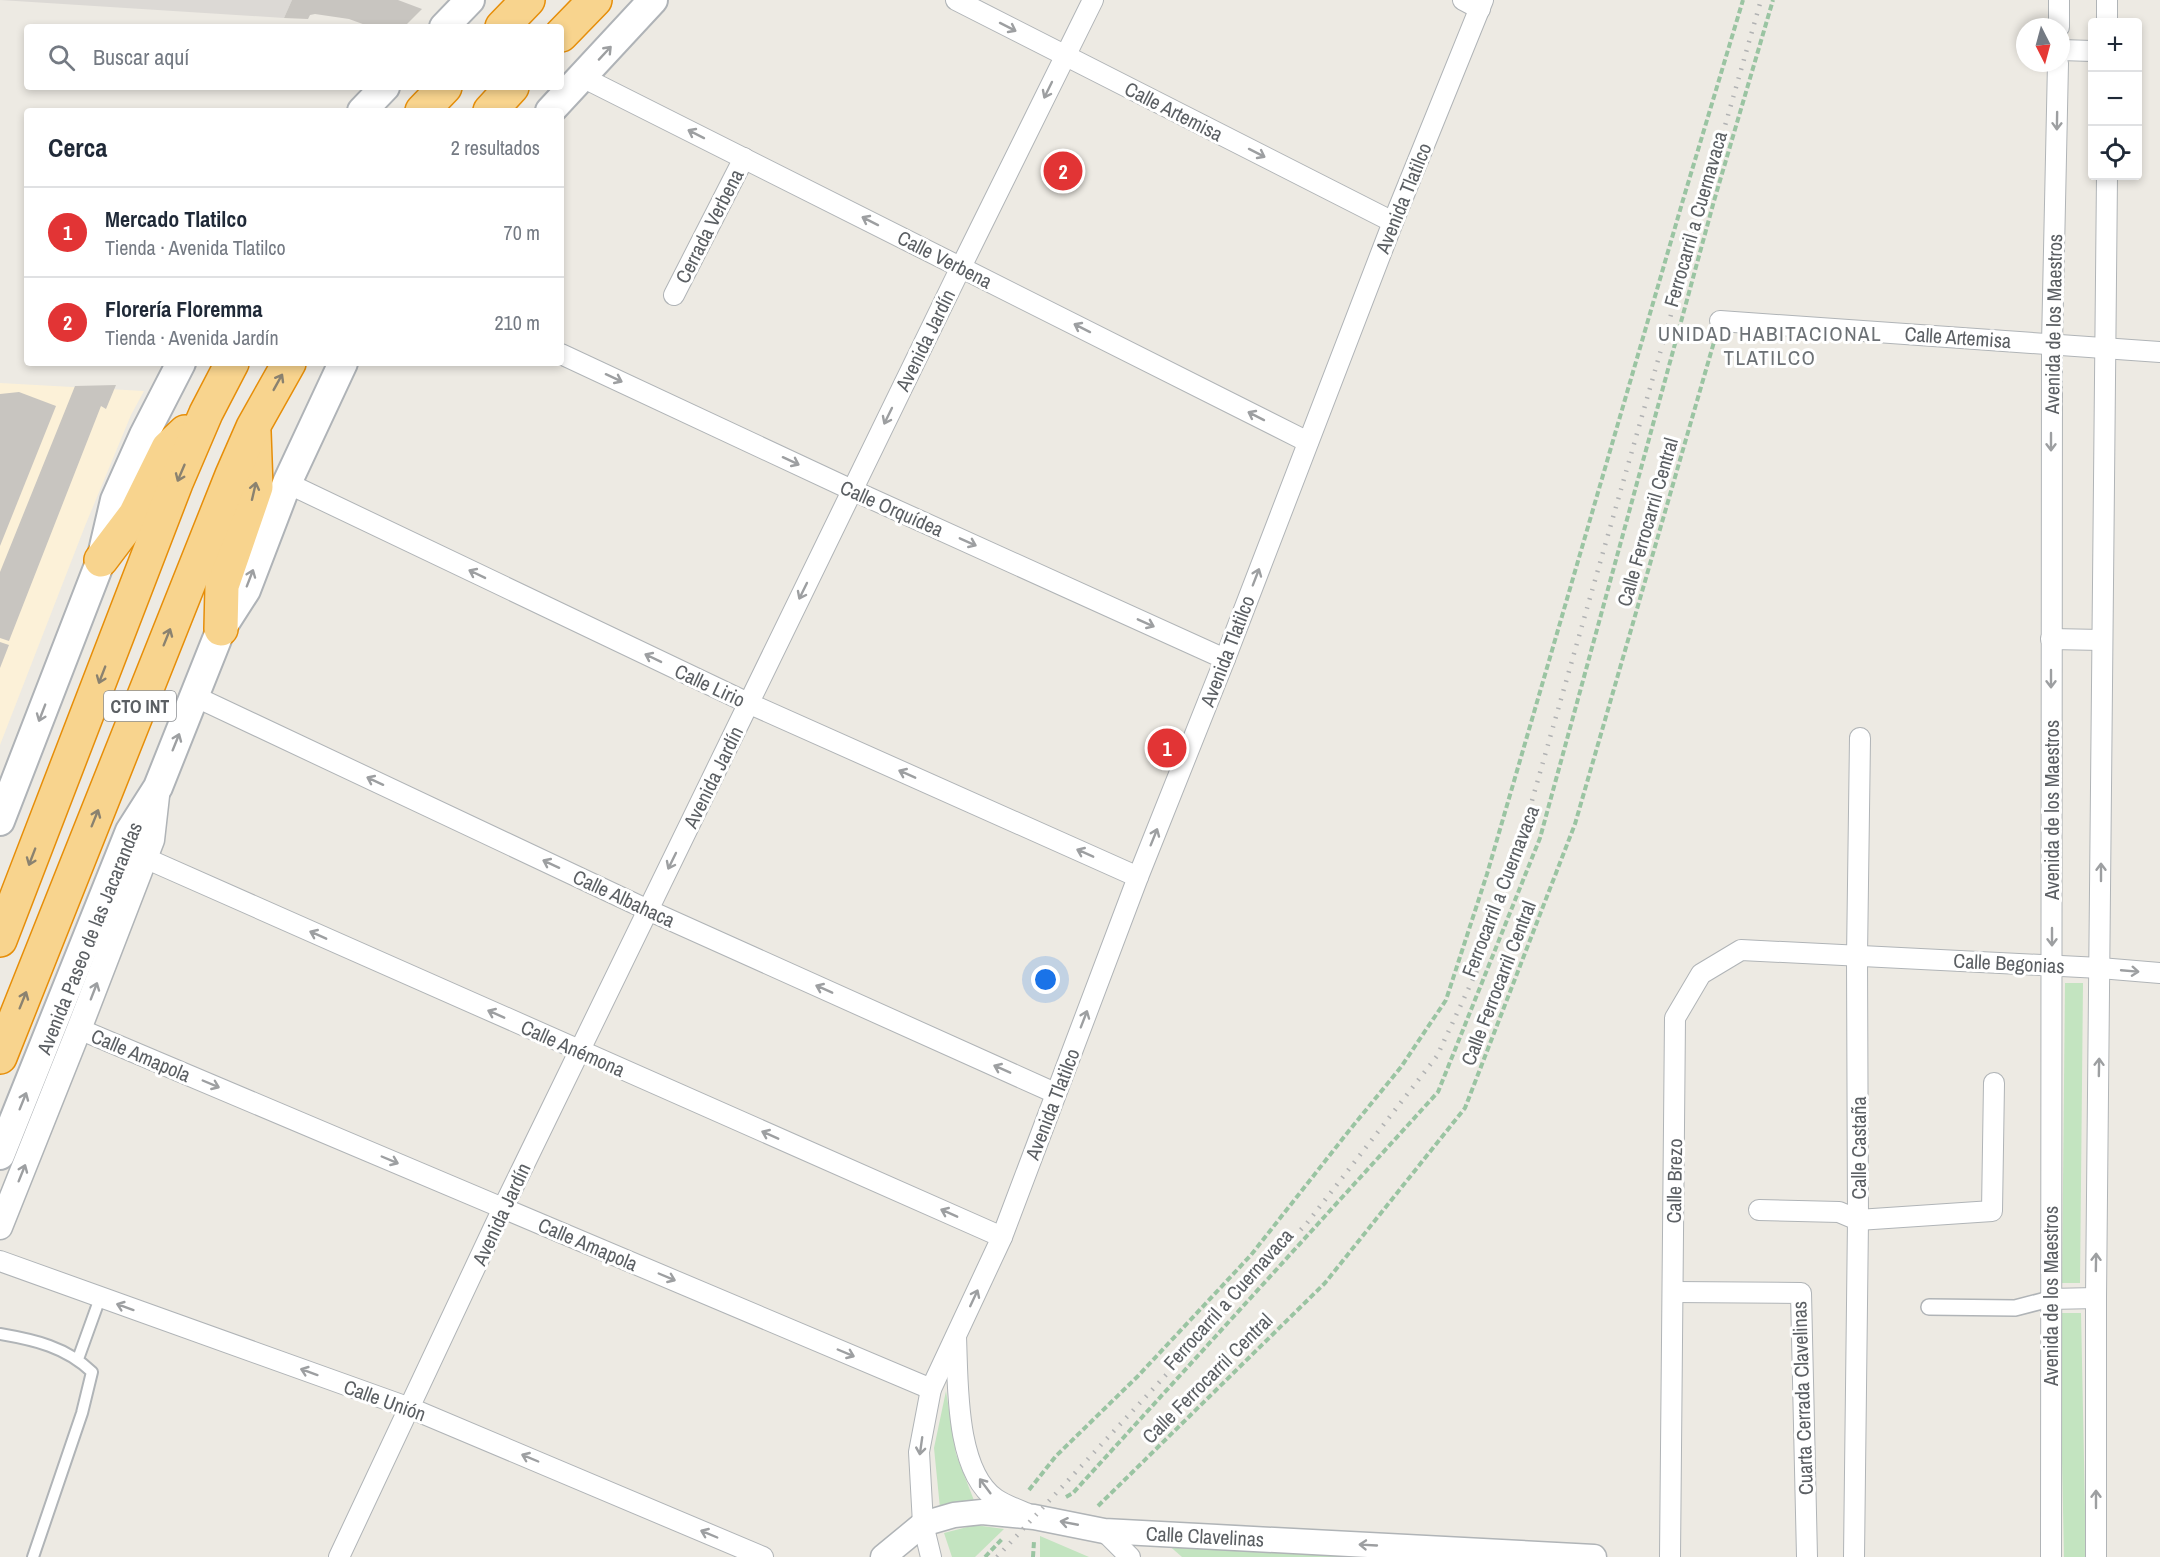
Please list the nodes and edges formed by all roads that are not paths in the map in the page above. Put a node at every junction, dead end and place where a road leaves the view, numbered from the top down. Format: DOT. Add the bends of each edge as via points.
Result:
graph roads {
  1 [pos="470,0"];
  2 [pos="528,0"];
  3 [pos="595,0"];
  4 [pos="653,0"];
  5 [pos="956,0"];
  6 [pos="1093,0"];
  7 [pos="2059,0"];
  8 [pos="2107,0"];
  9 [pos="1475,3"];
  10 [pos="2059,18"];
  11 [pos="2107,18"];
  12 [pos="447,24"];
  13 [pos="505,24"];
  14 [pos="564,32"];
  15 [pos="2070,50"];
  16 [pos="2088,51"];
  17 [pos="1064,56"];
  18 [pos="2058,72"];
  19 [pos="582,77"];
  20 [pos="382,90"];
  21 [pos="442,90"];
  22 [pos="509,90"];
  23 [pos="365,108"];
  24 [pos="425,108"];
  25 [pos="493,108"];
  26 [pos="553,108"];
  27 [pos="744,158"];
  28 [pos="2107,180"];
  29 [pos="1393,222"];
  30 [pos="961,267"];
  31 [pos="674,295"];
  32 [pos="1720,321"];
  33 [pos="2052,344"];
  34 [pos="2106,348"];
  35 [pos="2160,352"];
  36 [pos="564,355"];
  37 [pos="179,366"];
  38 [pos="230,366"];
  39 [pos="287,366"];
  40 [pos="342,366"];
  41 [pos="206,413"];
  42 [pos="253,427"];
  43 [pos="1308,442"];
  44 [pos="287,483"];
  45 [pos="852,490"];
  46 [pos="100,560"];
  47 [pos="221,629"];
  48 [pos="2051,639"];
  49 [pos="2102,640"];
  50 [pos="1225,659"];
  51 [pos="194,696"];
  52 [pos="748,704"];
  53 [pos="1860,738"];
  54 [pos="158,787"];
  55 [pos="0,821"];
  56 [pos="145,858"];
  57 [pos="1138,877"];
  58 [pos="648,910"];
  59 [pos="0,940"];
  60 [pos="1857,957"];
  61 [pos="2052,965"];
  62 [pos="2100,968"];
  63 [pos="2160,973"];
  64 [pos="80,1029"];
  65 [pos="580,1051"];
  66 [pos="0,1057"];
  67 [pos="1994,1083"];
  68 [pos="1055,1093"];
  69 [pos="0,1155"];
  70 [pos="503,1208"];
  71 [pos="1760,1210"];
  72 [pos="1858,1220"];
  73 [pos="0,1227"];
  74 [pos="1002,1237"];
  75 [pos="0,1261"];
  76 [pos="1673,1292"];
  77 [pos="100,1298"];
  78 [pos="2096,1298"];
  79 [pos="2049,1299"];
  80 [pos="1929,1307"];
  81 [pos="0,1334"];
  82 [pos="956,1335"];
  83 [pos="78,1359"];
  84 [pos="931,1389"];
  85 [pos="410,1408"];
  86 [pos="923,1524"];
  87 [pos="1034,1527"];
  88 [pos="1104,1531"];
  89 [pos="33,1557"];
  90 [pos="339,1557"];
  91 [pos="763,1557"];
  92 [pos="883,1557"];
  93 [pos="931,1557"];
  94 [pos="1130,1557"];
  95 [pos="1594,1557"];
  96 [pos="1670,1557"];
  97 [pos="1807,1557"];
  98 [pos="1854,1557"];
  99 [pos="2051,1557"];
  100 [pos="2096,1557"];
  1 -- 12 [label="main road"];
  2 -- 13 [label="highway"];
  3 -- 14 [label="highway"];
  19 -- 4 [label="main road, one-way"];
  5 -- 17 [label="street, Calle Artemisa, one-way"];
  6 -- 17 [label="street, Avenida Jardín"];
  7 -- 10 [label="street"];
  8 -- 11 [label="street"];
  9 -- 29 [label="street, Avenida Tlatilco"];
  15 -- 16 [label="street"];
  17 -- 29 [label="street, Calle Artemisa, one-way"];
  17 -- 30 [label="street, Avenida Jardín, one-way"];
  18 -- 33 [label="street, Avenida de los Maestros, one-way"];
  19 -- 26 [label="main road"];
  27 -- 19 [label="street, Calle Verbena, one-way"];
  20 -- 23 [label="main road"];
  21 -- 24 [label="highway"];
  22 -- 25 [label="highway"];
  30 -- 27 [label="street, Calle Verbena, one-way"];
  27 -- 31 [label="street, Cerrada Verbena"];
  28 -- 34 [label="street"];
  29 -- 43 [label="street, Avenida Tlatilco"];
  43 -- 30 [label="street, Calle Verbena, one-way"];
  30 -- 45 [label="street, Avenida Jardín, one-way"];
  32 -- 33 [label="street, Calle Artemisa"];
  33 -- 34 [label="street, Calle Artemisa"];
  33 -- 48 [label="street, Avenida de los Maestros, one-way"];
  34 -- 35 [label="street, Calle Artemisa"];
  34 -- 49 [label="street"];
  36 -- 45 [label="street, Calle Orquídea, one-way"];
  37 -- 46 [label="main road" via="115,500"];
  38 -- 41 [label="highway, CTO INT"];
  42 -- 39 [label="highway, CTO INT, one-way"];
  40 -- 44 [label="main road, Avenida Paseo de las Jacarandas / CTO INT"];
  41 -- 46 [label="highway" via="168,448 135,515"];
  41 -- 59 [label="highway, CTO INT, one-way"];
  47 -- 42 [label="highway, one-way" via="222,586 256,487"];
  66 -- 42 [label="highway, CTO INT, one-way"];
  50 -- 43 [label="street, Avenida Tlatilco, one-way"];
  47 -- 44 [label="main road, Avenida Paseo de las Jacarandas / CTO INT, one-way" via="246,590"];
  52 -- 44 [label="street, Calle Lirio, one-way"];
  45 -- 50 [label="street, Calle Orquídea, one-way"];
  45 -- 52 [label="street, Avenida Jardín, one-way"];
  46 -- 55 [label="main road, one-way"];
  47 -- 51 [label="main road, Avenida Paseo de las Jacarandas / CTO INT"];
  48 -- 49 [label="street"];
  48 -- 61 [label="street, Avenida de los Maestros, one-way"];
  62 -- 49 [label="street, one-way"];
  57 -- 50 [label="street, Avenida Tlatilco, one-way"];
  54 -- 51 [label="main road, Avenida Paseo de las Jacarandas / CTO INT, one-way"];
  58 -- 51 [label="street, Calle Albahaca, one-way"];
  57 -- 52 [label="street, Calle Lirio, one-way"];
  52 -- 58 [label="street, Avenida Jardín, one-way"];
  53 -- 60 [label="street, Calle Castaña"];
  54 -- 56 [label="street" via="152,840"];
  69 -- 54 [label="main road, Avenida Paseo de las Jacarandas / CTO INT, one-way" via="130,831"];
  64 -- 56 [label="street, one-way"];
  65 -- 56 [label="street, Calle Anémona, one-way"];
  68 -- 57 [label="street, Avenida Tlatilco, one-way"];
  58 -- 65 [label="street, Avenida Jardín"];
  68 -- 58 [label="street, Calle Albahaca, one-way"];
  60 -- 61 [label="street, Calle Begonias"];
  60 -- 72 [label="street, Calle Castaña"];
  60 -- 76 [label="street, Calle Brezo" via="1741,950 1701,974 1675,1018"];
  61 -- 62 [label="street, Calle Begonias"];
  61 -- 79 [label="street, Avenida de los Maestros"];
  62 -- 63 [label="street, Calle Begonias, one-way"];
  78 -- 62 [label="street, one-way"];
  64 -- 70 [label="street, Calle Amapola, one-way"];
  73 -- 64 [label="street, one-way"];
  65 -- 70 [label="street, Avenida Jardín"];
  74 -- 65 [label="street, Calle Anémona, one-way"];
  67 -- 72 [label="street" via="1992,1211"];
  68 -- 74 [label="street, Avenida Tlatilco"];
  70 -- 84 [label="street, Calle Amapola, one-way"];
  70 -- 85 [label="street, Avenida Jardín"];
  71 -- 72 [label="street" via="1839,1212"];
  72 -- 98 [label="street, Calle Castaña"];
  82 -- 74 [label="street, Avenida Tlatilco, one-way"];
  75 -- 77 [label="street, Calle Unión"];
  76 -- 96 [label="street, Calle Brezo"];
  76 -- 97 [label="street, Cuarta Cerrada Clavelinas" via="1801,1293"];
  77 -- 83 [label="lane"];
  85 -- 77 [label="street, Calle Unión, one-way"];
  78 -- 79 [label="street"];
  100 -- 78 [label="street, one-way"];
  79 -- 80 [label="street" via="2014,1308"];
  79 -- 99 [label="street, Avenida de los Maestros"];
  81 -- 83 [label="lane" via="39,1342"];
  82 -- 84 [label="street, Avenida Tlatilco"];
  87 -- 82 [label="street, Avenida Tlatilco, one-way" via="984,1488 969,1462 960,1414"];
  83 -- 89 [label="lane" via="92,1372"];
  84 -- 86 [label="street, Avenida Tlatilco, one-way" via="919,1452"];
  85 -- 90 [label="street, Avenida Jardín"];
  91 -- 85 [label="street, Calle Unión, one-way"];
  86 -- 87 [label="street" via="982,1512"];
  86 -- 92 [label="street"];
  86 -- 93 [label="street, Avenida Tlatilco"];
  88 -- 87 [label="street, Calle Clavelinas, one-way" via="1078,1525"];
  88 -- 94 [label="street"];
  95 -- 88 [label="street, Calle Clavelinas, one-way"];
}
